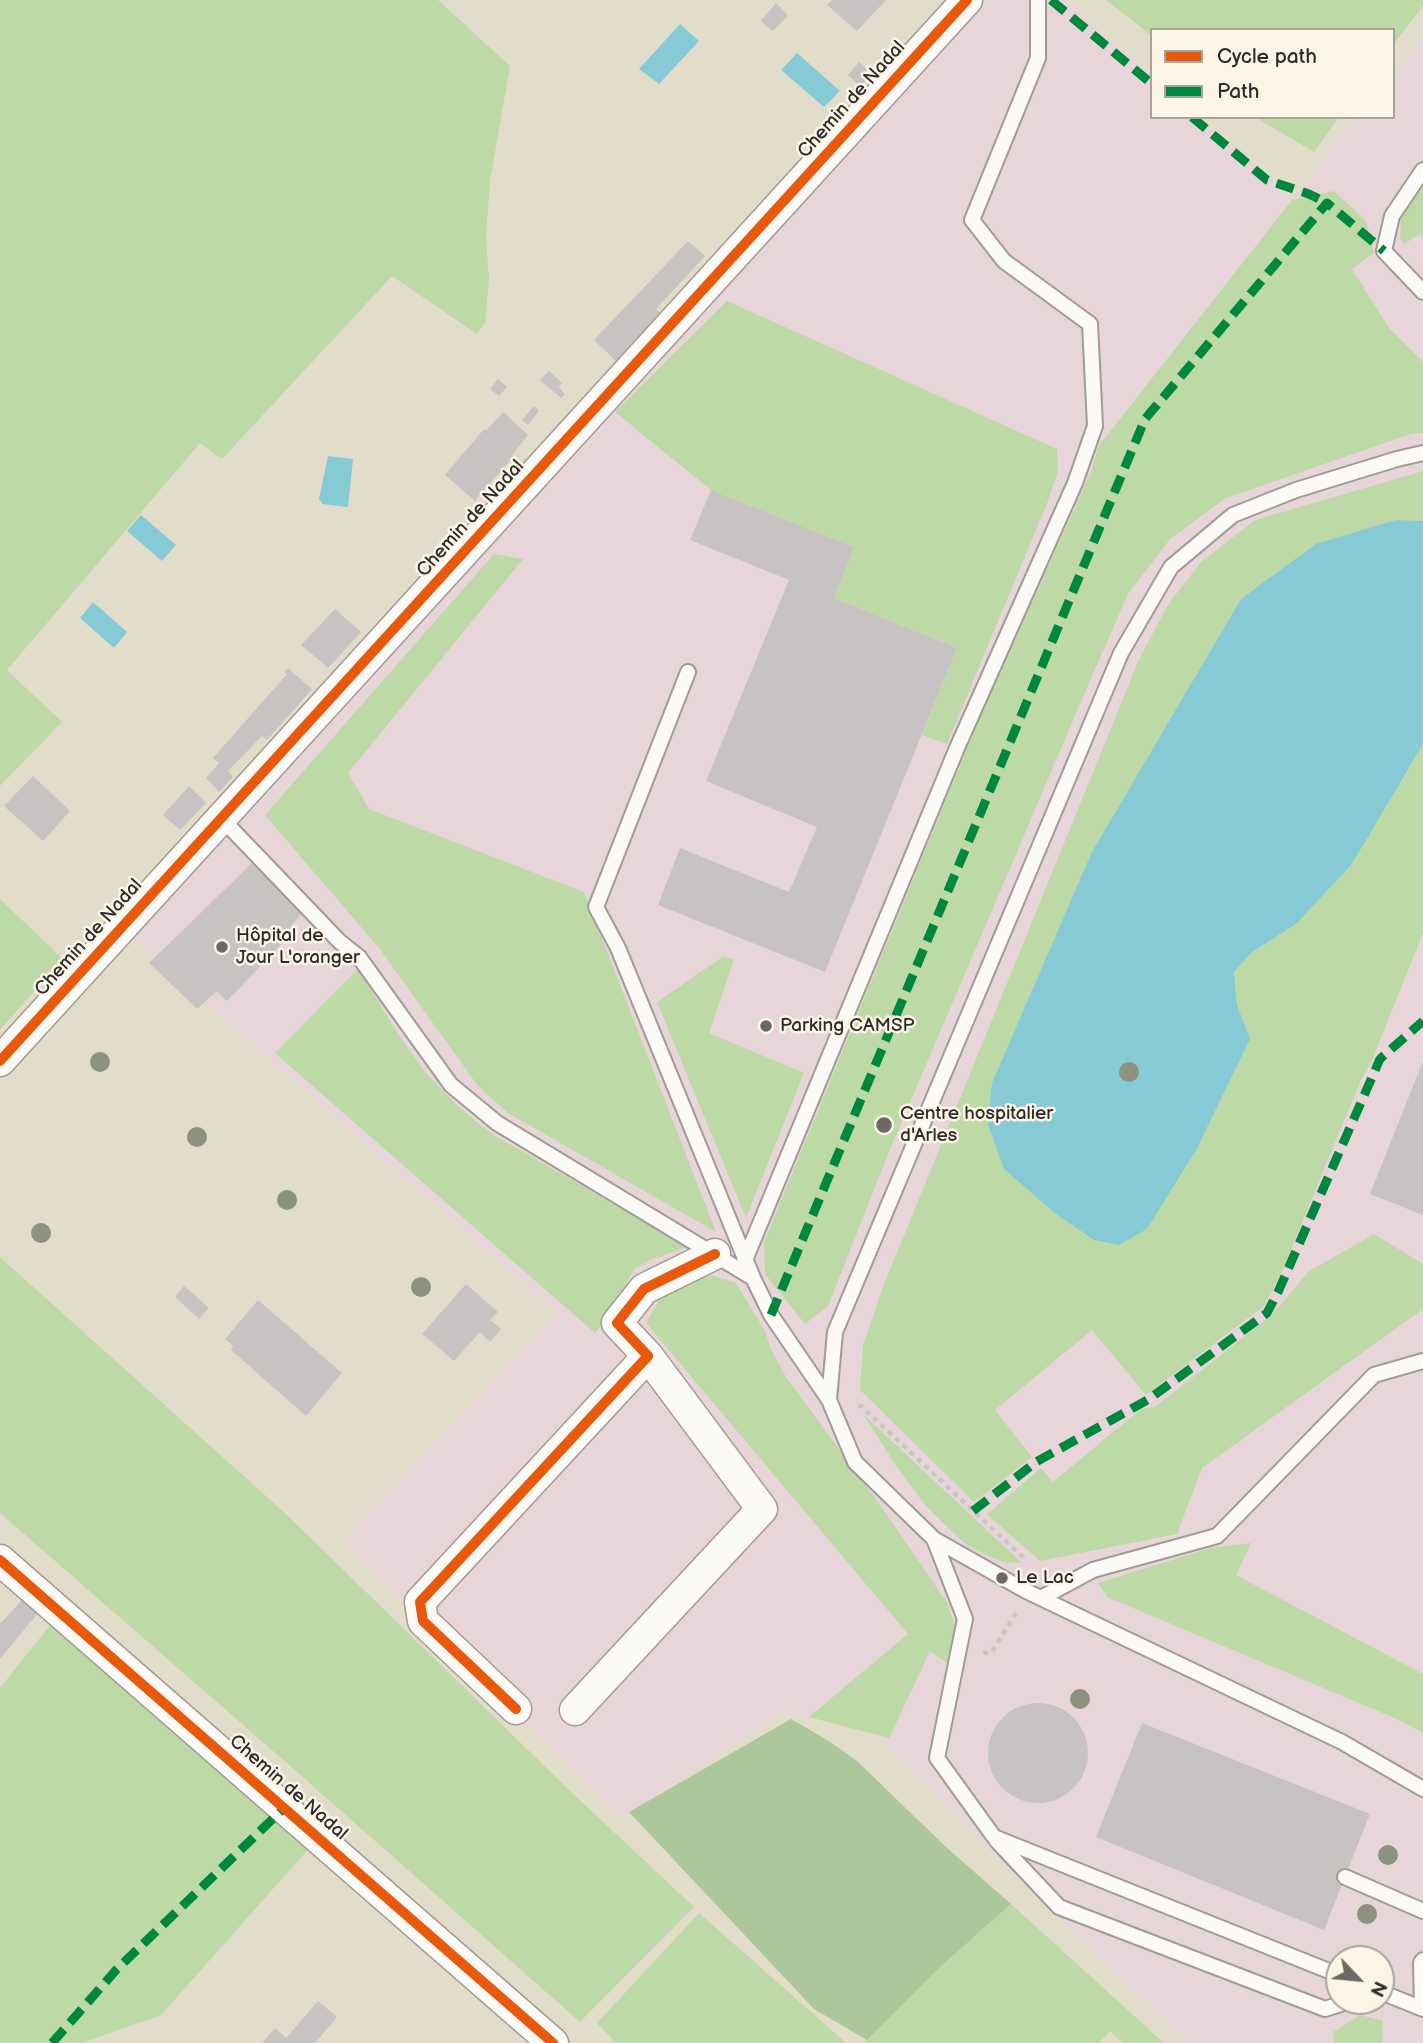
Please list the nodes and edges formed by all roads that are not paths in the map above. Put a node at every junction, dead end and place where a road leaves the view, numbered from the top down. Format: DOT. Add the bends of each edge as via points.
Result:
graph roads {
  1 [pos="967,0"];
  2 [pos="1038,0"];
  3 [pos="1423,170"];
  4 [pos="1423,292"];
  5 [pos="1423,453"];
  6 [pos="688,672"];
  7 [pos="222,818"];
  8 [pos="0,1061"];
  9 [pos="715,1254"];
  10 [pos="745,1260"];
  11 [pos="752,1278"];
  12 [pos="648,1356"];
  13 [pos="1423,1361"];
  14 [pos="829,1400"];
  15 [pos="934,1539"];
  16 [pos="0,1560"];
  17 [pos="1041,1598"];
  18 [pos="516,1709"];
  19 [pos="575,1710"];
  20 [pos="1423,1790"];
  21 [pos="994,1837"];
  22 [pos="1345,1877"];
  23 [pos="1423,1911"];
  24 [pos="1423,1959"];
  25 [pos="1325,1969"];
  26 [pos="1395,1997"];
  27 [pos="1325,2008"];
  28 [pos="1423,2008"];
  29 [pos="553,2043"];
  1 -- 7 [label="street, Chemin de Nadal"];
  2 -- 10 [label="lane" via="1038,58 972,220 1004,261 1090,324 1095,426 1075,483 957,748"];
  3 -- 4 [label="lane" via="1392,216 1384,251"];
  5 -- 14 [label="lane" via="1296,490 1233,515 1171,567 1121,653 835,1332"];
  6 -- 10 [label="lane" via="596,907 618,948"];
  7 -- 8 [label="street, Chemin de Nadal"];
  7 -- 9 [label="lane" via="359,957 451,1085 497,1124"];
  9 -- 11 [label="lane"];
  9 -- 12 [label="street" via="644,1289 617,1323"];
  10 -- 11 [label="lane"];
  11 -- 14 [label="lane" via="771,1315"];
  12 -- 18 [label="street" via="420,1602 423,1621"];
  12 -- 19 [label="street" via="762,1509"];
  13 -- 17 [label="lane" via="1374,1375 1217,1536 1093,1570"];
  14 -- 15 [label="lane" via="855,1462"];
  15 -- 17 [label="lane"];
  15 -- 21 [label="lane" via="965,1619 937,1758"];
  16 -- 29 [label="street, Chemin de Nadal"];
  17 -- 20 [label="lane" via="1342,1742"];
  21 -- 25 [label="lane"];
  21 -- 27 [label="lane" via="1059,1907"];
  22 -- 23 [label="lane"];
  24 -- 28 [label="lane"];
  26 -- 28 [label="lane"];
}
